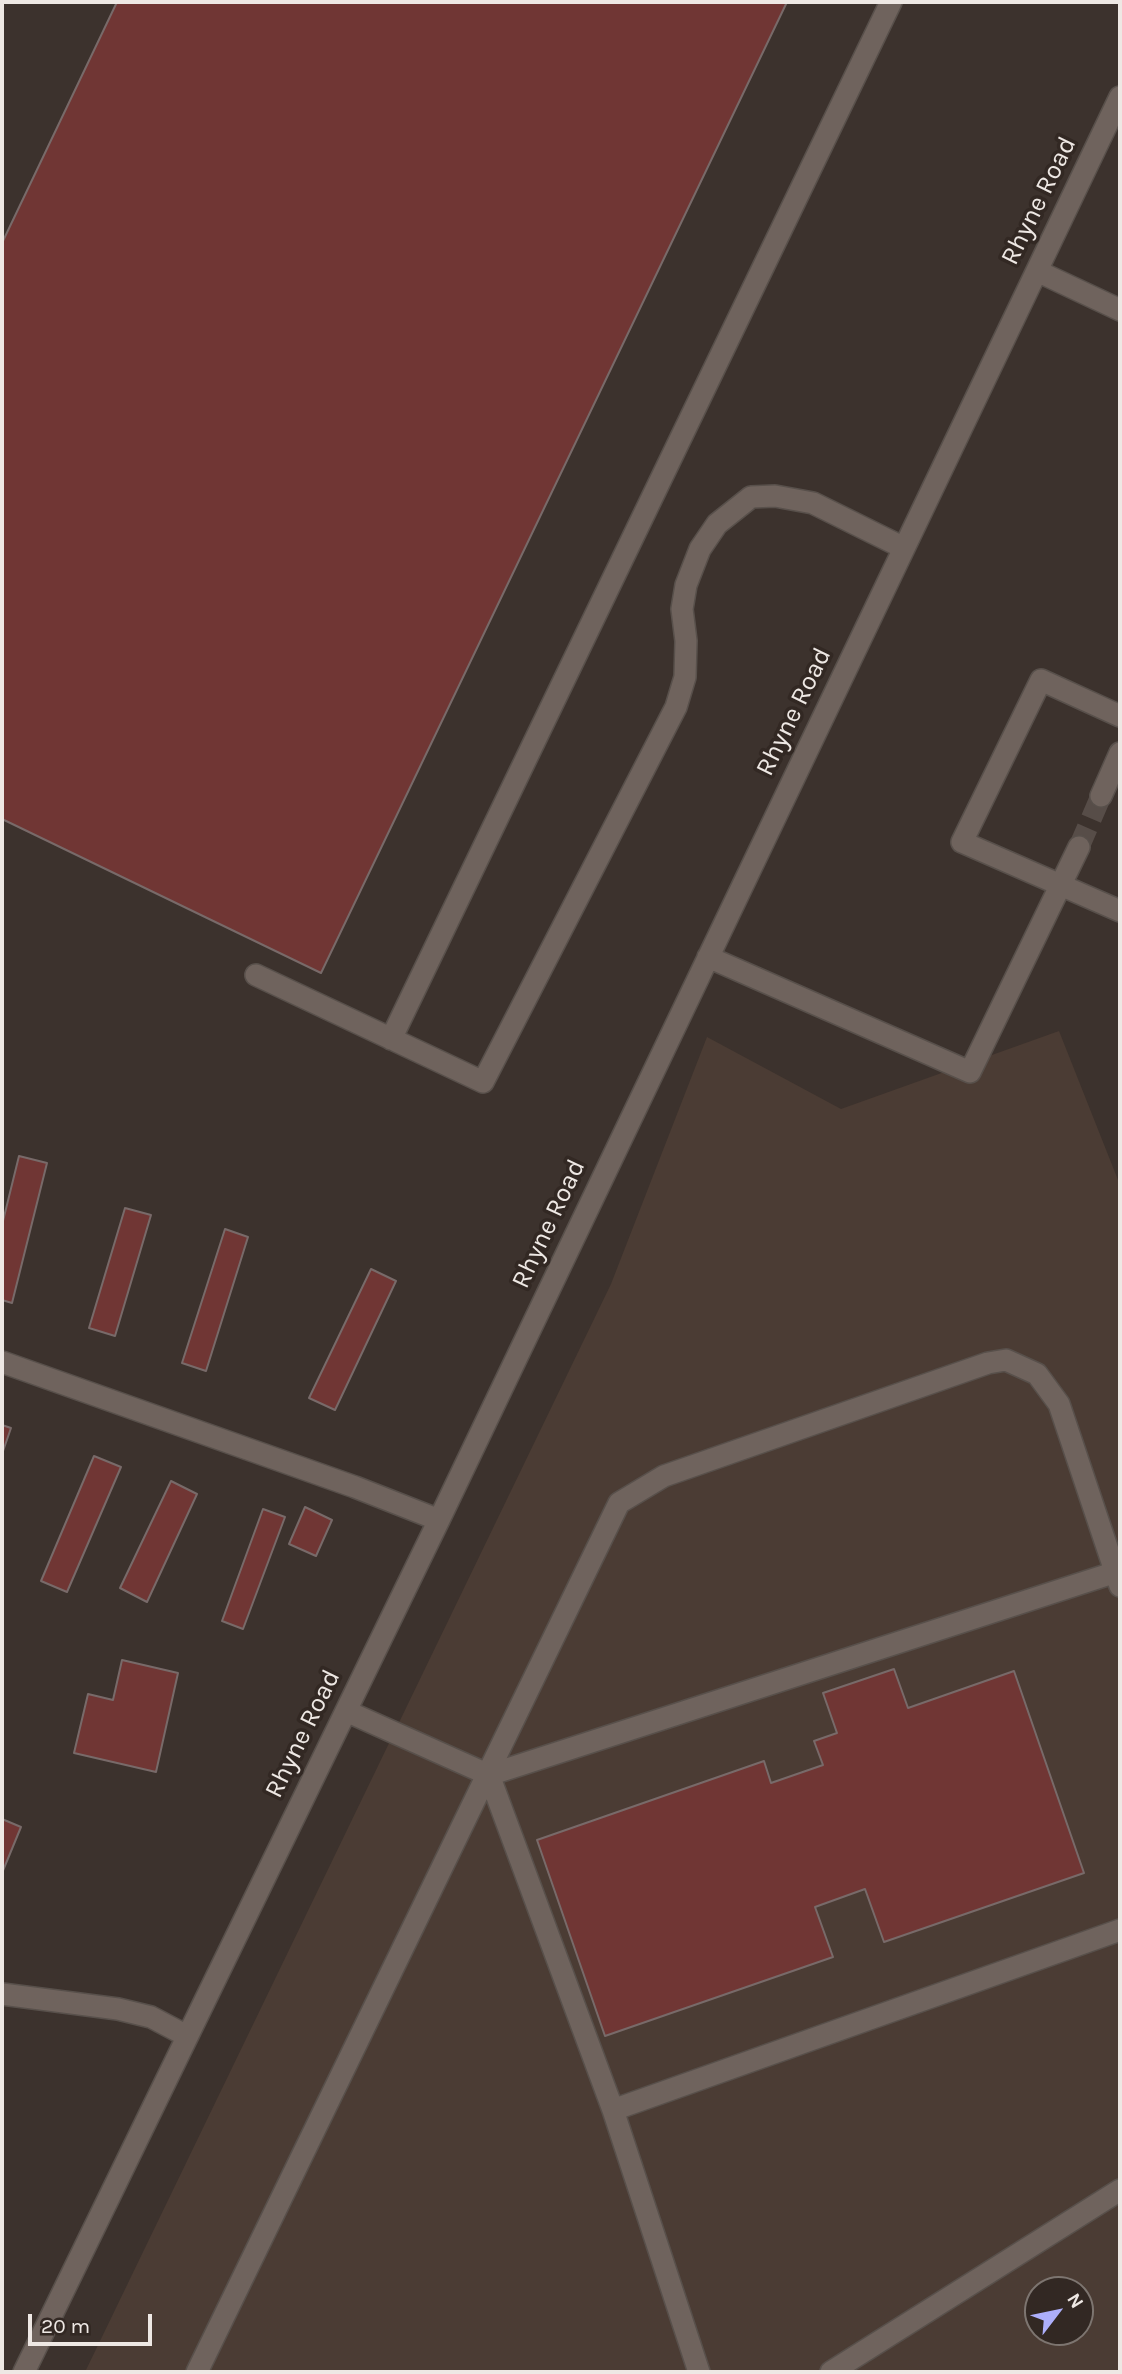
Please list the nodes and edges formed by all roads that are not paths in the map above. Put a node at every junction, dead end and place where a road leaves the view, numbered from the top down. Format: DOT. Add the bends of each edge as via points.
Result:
graph roads {
  1 [pos="891,2"];
  2 [pos="1120,97"];
  3 [pos="1037,271"];
  4 [pos="1120,310"];
  5 [pos="904,548"];
  6 [pos="1120,716"];
  7 [pos="1120,753"];
  8 [pos="1101,796"];
  9 [pos="1079,847"];
  10 [pos="1063,886"];
  11 [pos="1120,911"];
  12 [pos="708,957"];
  13 [pos="256,975"];
  14 [pos="391,1038"];
  15 [pos="2,1362"];
  16 [pos="439,1520"];
  17 [pos="1118,1579"];
  18 [pos="345,1712"];
  19 [pos="489,1775"];
  20 [pos="1120,1930"];
  21 [pos="2,1994"];
  22 [pos="187,2036"];
  23 [pos="613,2110"];
  24 [pos="1120,2190"];
  25 [pos="24,2372"];
  26 [pos="197,2372"];
  27 [pos="699,2372"];
  28 [pos="831,2372"];
  1 -- 14 [label="street"];
  2 -- 3 [label="street, Rhyne Road"];
  3 -- 4 [label="street"];
  3 -- 5 [label="street, Rhyne Road"];
  5 -- 12 [label="street, Rhyne Road"];
  5 -- 14 [label="street" via="813,503 775,496 751,497 717,524 700,548 686,585 682,609 687,641 685,677 676,707 484,1082"];
  6 -- 10 [label="street" via="1041,680 962,842"];
  7 -- 8 [label="street"];
  9 -- 10 [label="street"];
  10 -- 11 [label="street"];
  10 -- 12 [label="street" via="970,1072"];
  12 -- 16 [label="street, Rhyne Road"];
  13 -- 14 [label="street"];
  15 -- 16 [label="street"];
  16 -- 18 [label="street, Rhyne Road"];
  17 -- 19 [label="street"];
  17 -- 19 [label="street" via="1059,1404 1037,1374 1006,1360 988,1363 664,1476 619,1503"];
  18 -- 19 [label="street"];
  18 -- 22 [label="street, Rhyne Road"];
  19 -- 23 [label="street"];
  19 -- 26 [label="street"];
  20 -- 23 [label="street"];
  21 -- 22 [label="street" via="118,2009 151,2017"];
  22 -- 25 [label="street, Rhyne Road"];
  23 -- 27 [label="street"];
  24 -- 28 [label="street"];
}
